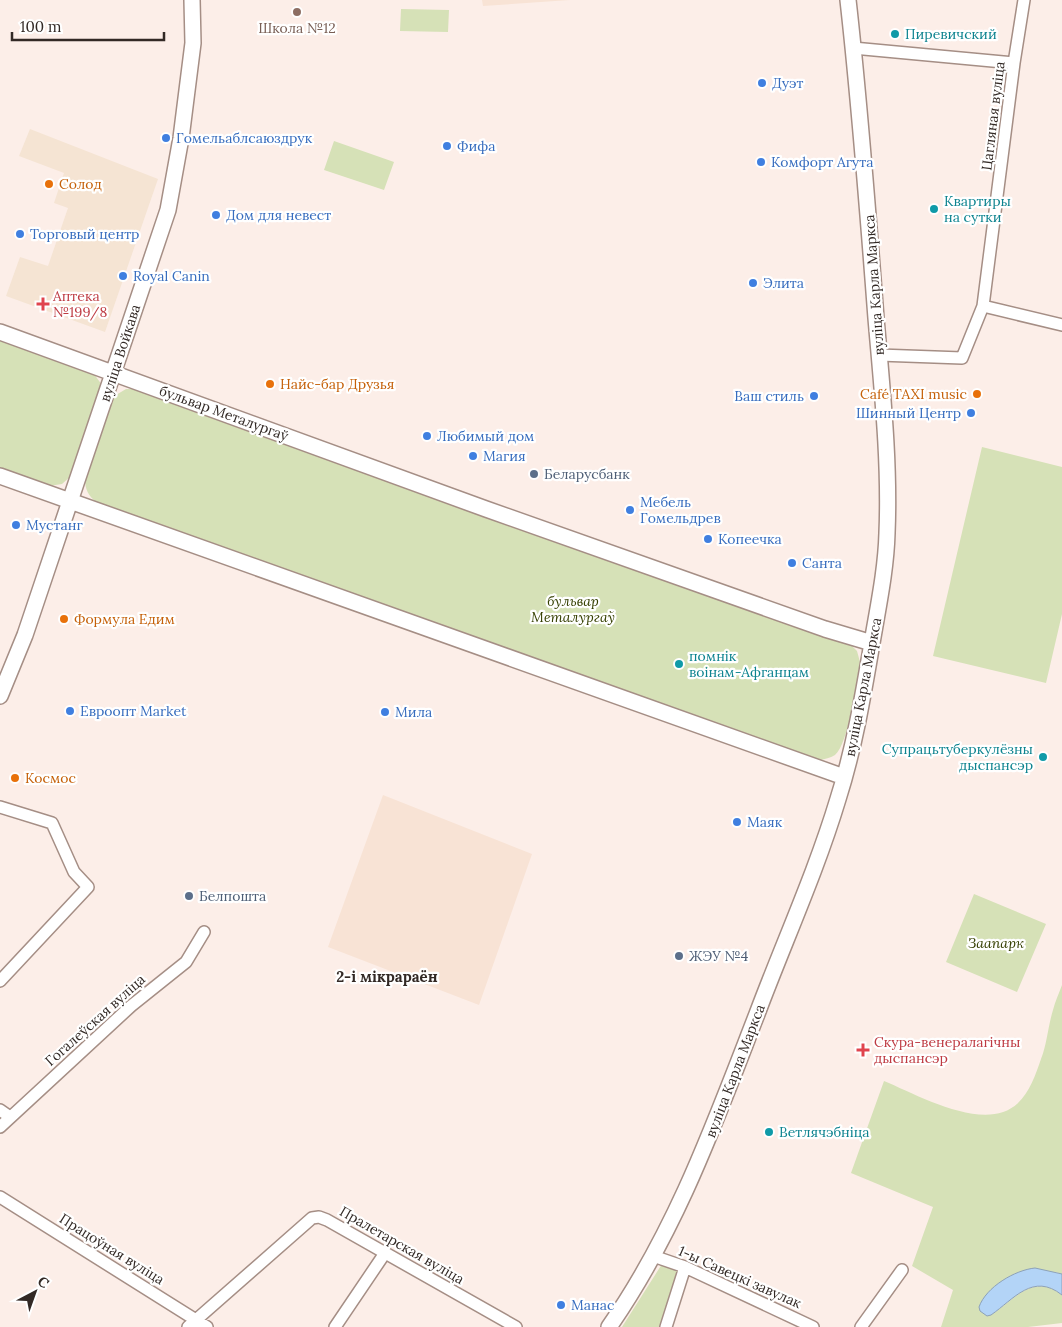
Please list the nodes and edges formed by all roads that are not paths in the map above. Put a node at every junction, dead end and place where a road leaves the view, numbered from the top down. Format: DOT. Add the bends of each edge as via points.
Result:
graph roads {
  1 [pos="192,0"];
  2 [pos="848,0"];
  3 [pos="1024,0"];
  4 [pos="853,48"];
  5 [pos="1014,62"];
  6 [pos="983,306"];
  7 [pos="1062,325"];
  8 [pos="0,332"];
  9 [pos="879,355"];
  10 [pos="113,373"];
  11 [pos="0,476"];
  12 [pos="70,501"];
  13 [pos="872,643"];
  14 [pos="0,696"];
  15 [pos="844,778"];
  16 [pos="0,807"];
  17 [pos="204,932"];
  18 [pos="0,981"];
  19 [pos="0,1110"];
  20 [pos="10,1117"];
  21 [pos="0,1126"];
  22 [pos="0,1197"];
  23 [pos="385,1253"];
  24 [pos="653,1256"];
  25 [pos="685,1267"];
  26 [pos="902,1270"];
  27 [pos="192,1324"];
  28 [pos="207,1327"];
  29 [pos="335,1327"];
  30 [pos="516,1327"];
  31 [pos="609,1327"];
  32 [pos="666,1327"];
  33 [pos="813,1327"];
  34 [pos="861,1327"];
  1 -- 10 [label="main road, вуліца Войкава" via="193,43 168,210"];
  2 -- 4 [label="main road, вуліца Карла Маркса"];
  3 -- 5 [label="street, Цагляная вуліца"];
  4 -- 5 [label="street"];
  4 -- 9 [label="main road, вуліца Карла Маркса"];
  5 -- 6 [label="street, Цагляная вуліца"];
  6 -- 7 [label="street"];
  6 -- 9 [label="street, Цагляная вуліца" via="962,358"];
  8 -- 10 [label="main road, бульвар Металургаў"];
  9 -- 13 [label="main road, вуліца Карла Маркса" via="887,534"];
  10 -- 12 [label="main road, вуліца Войкава"];
  10 -- 13 [label="main road, бульвар Металургаў" via="486,509"];
  11 -- 12 [label="main road"];
  12 -- 14 [label="main road, вуліца Войкава" via="25,635"];
  12 -- 15 [label="main road"];
  13 -- 15 [label="main road, вуліца Карла Маркса"];
  15 -- 24 [label="main road, вуліца Карла Маркса" via="825,838 707,1144"];
  16 -- 18 [label="street" via="52,823 74,872 88,887"];
  17 -- 20 [label="street, Гогалеўская вуліца" via="186,962 132,1006"];
  19 -- 20 [label="street"];
  20 -- 21 [label="street, Гогалеўская вуліца"];
  22 -- 27 [label="street, Працоўная вуліца"];
  23 -- 27 [label="street, Пралетарская вуліца" via="327,1220 312,1218"];
  23 -- 29 [label="street"];
  23 -- 30 [label="street, Пралетарская вуліца"];
  24 -- 25 [label="street, 1-ы Савецкі завулак"];
  24 -- 31 [label="main road, вуліца Карла Маркса"];
  25 -- 32 [label="street"];
  25 -- 33 [label="street, 1-ы Савецкі завулак"];
  26 -- 34 [label="street"];
  27 -- 28 [label="street, Працоўная вуліца"];
}
